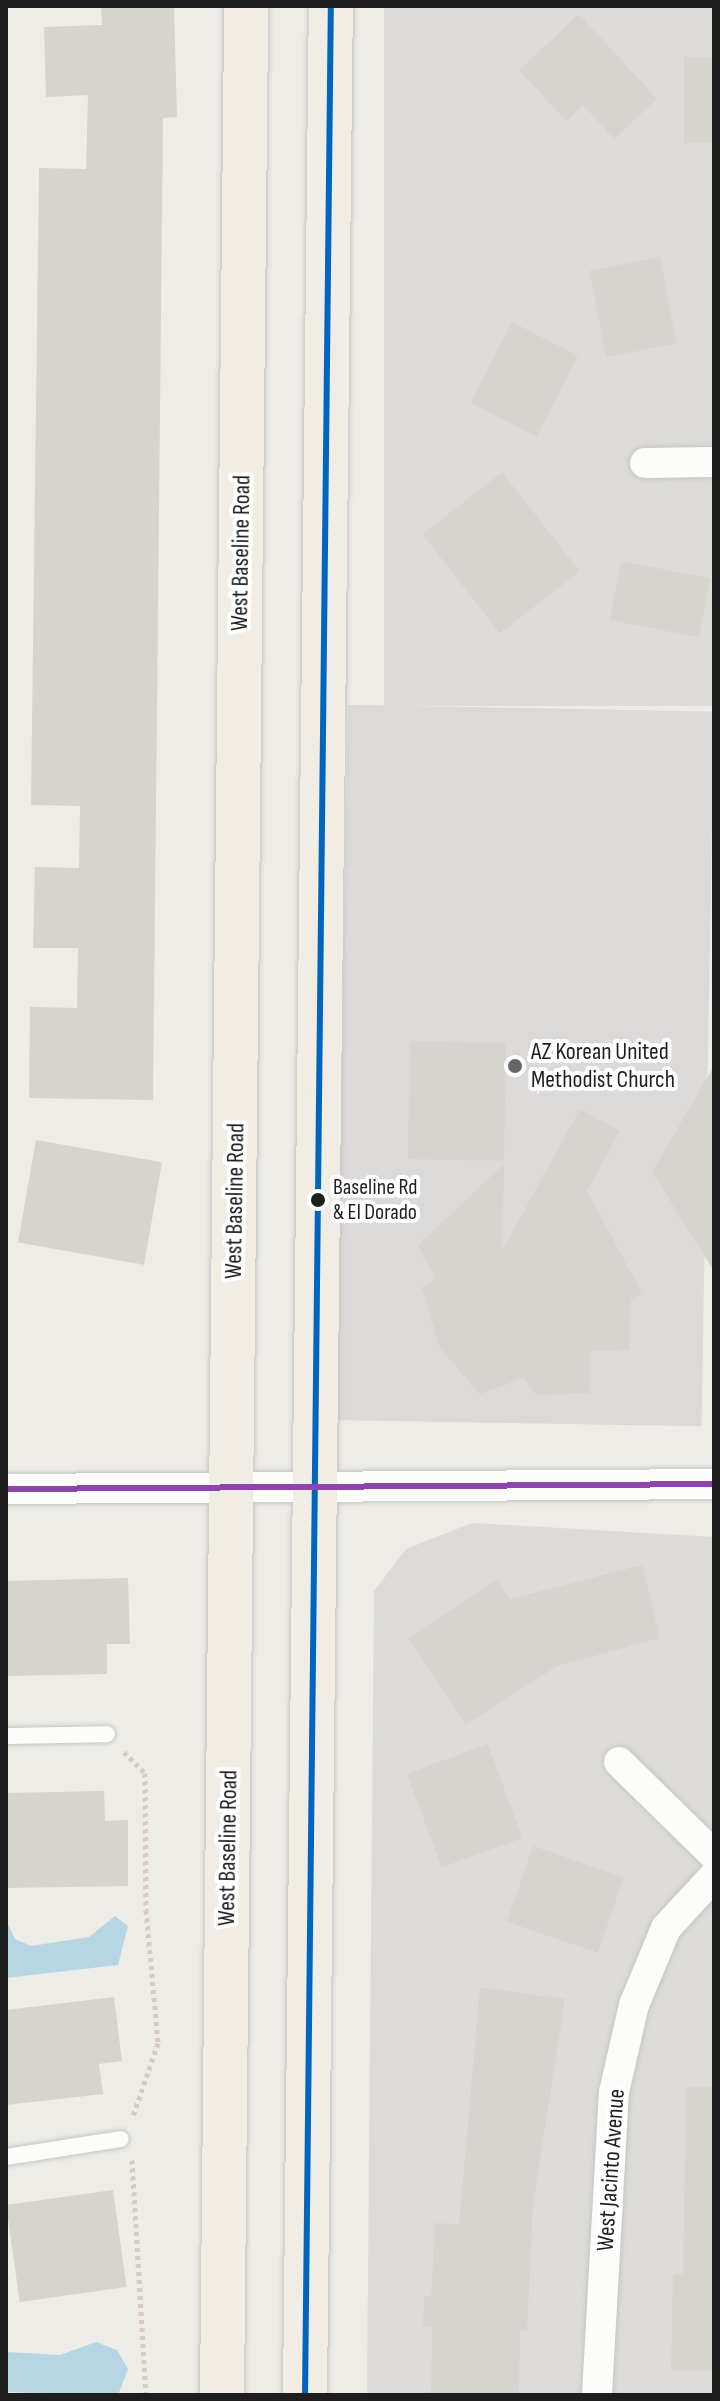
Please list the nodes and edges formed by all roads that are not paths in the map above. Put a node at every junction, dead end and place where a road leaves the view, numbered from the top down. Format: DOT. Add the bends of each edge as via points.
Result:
graph roads {
  1 [pos="246,6"];
  2 [pos="331,6"];
  3 [pos="714,462"];
  4 [pos="645,463"];
  5 [pos="714,1484"];
  6 [pos="232,1485"];
  7 [pos="315,1485"];
  8 [pos="6,1489"];
  9 [pos="107,1734"];
  10 [pos="6,1736"];
  11 [pos="619,1762"];
  12 [pos="714,1855"];
  13 [pos="714,1876"];
  14 [pos="121,2139"];
  15 [pos="6,2157"];
  16 [pos="222,2395"];
  17 [pos="305,2395"];
  18 [pos="597,2395"];
  1 -- 6 [label="main road, West Baseline Road"];
  2 -- 7 [label="main road"];
  3 -- 4 [label="street"];
  5 -- 7 [label="street"];
  6 -- 7 [label="street"];
  6 -- 8 [label="street"];
  6 -- 16 [label="main road, West Baseline Road"];
  7 -- 17 [label="main road"];
  9 -- 10 [label="lane"];
  11 -- 12 [label="street"];
  13 -- 18 [label="street, West Jacinto Avenue" via="666,1928 634,2005 614,2092"];
  14 -- 15 [label="lane"];
}
